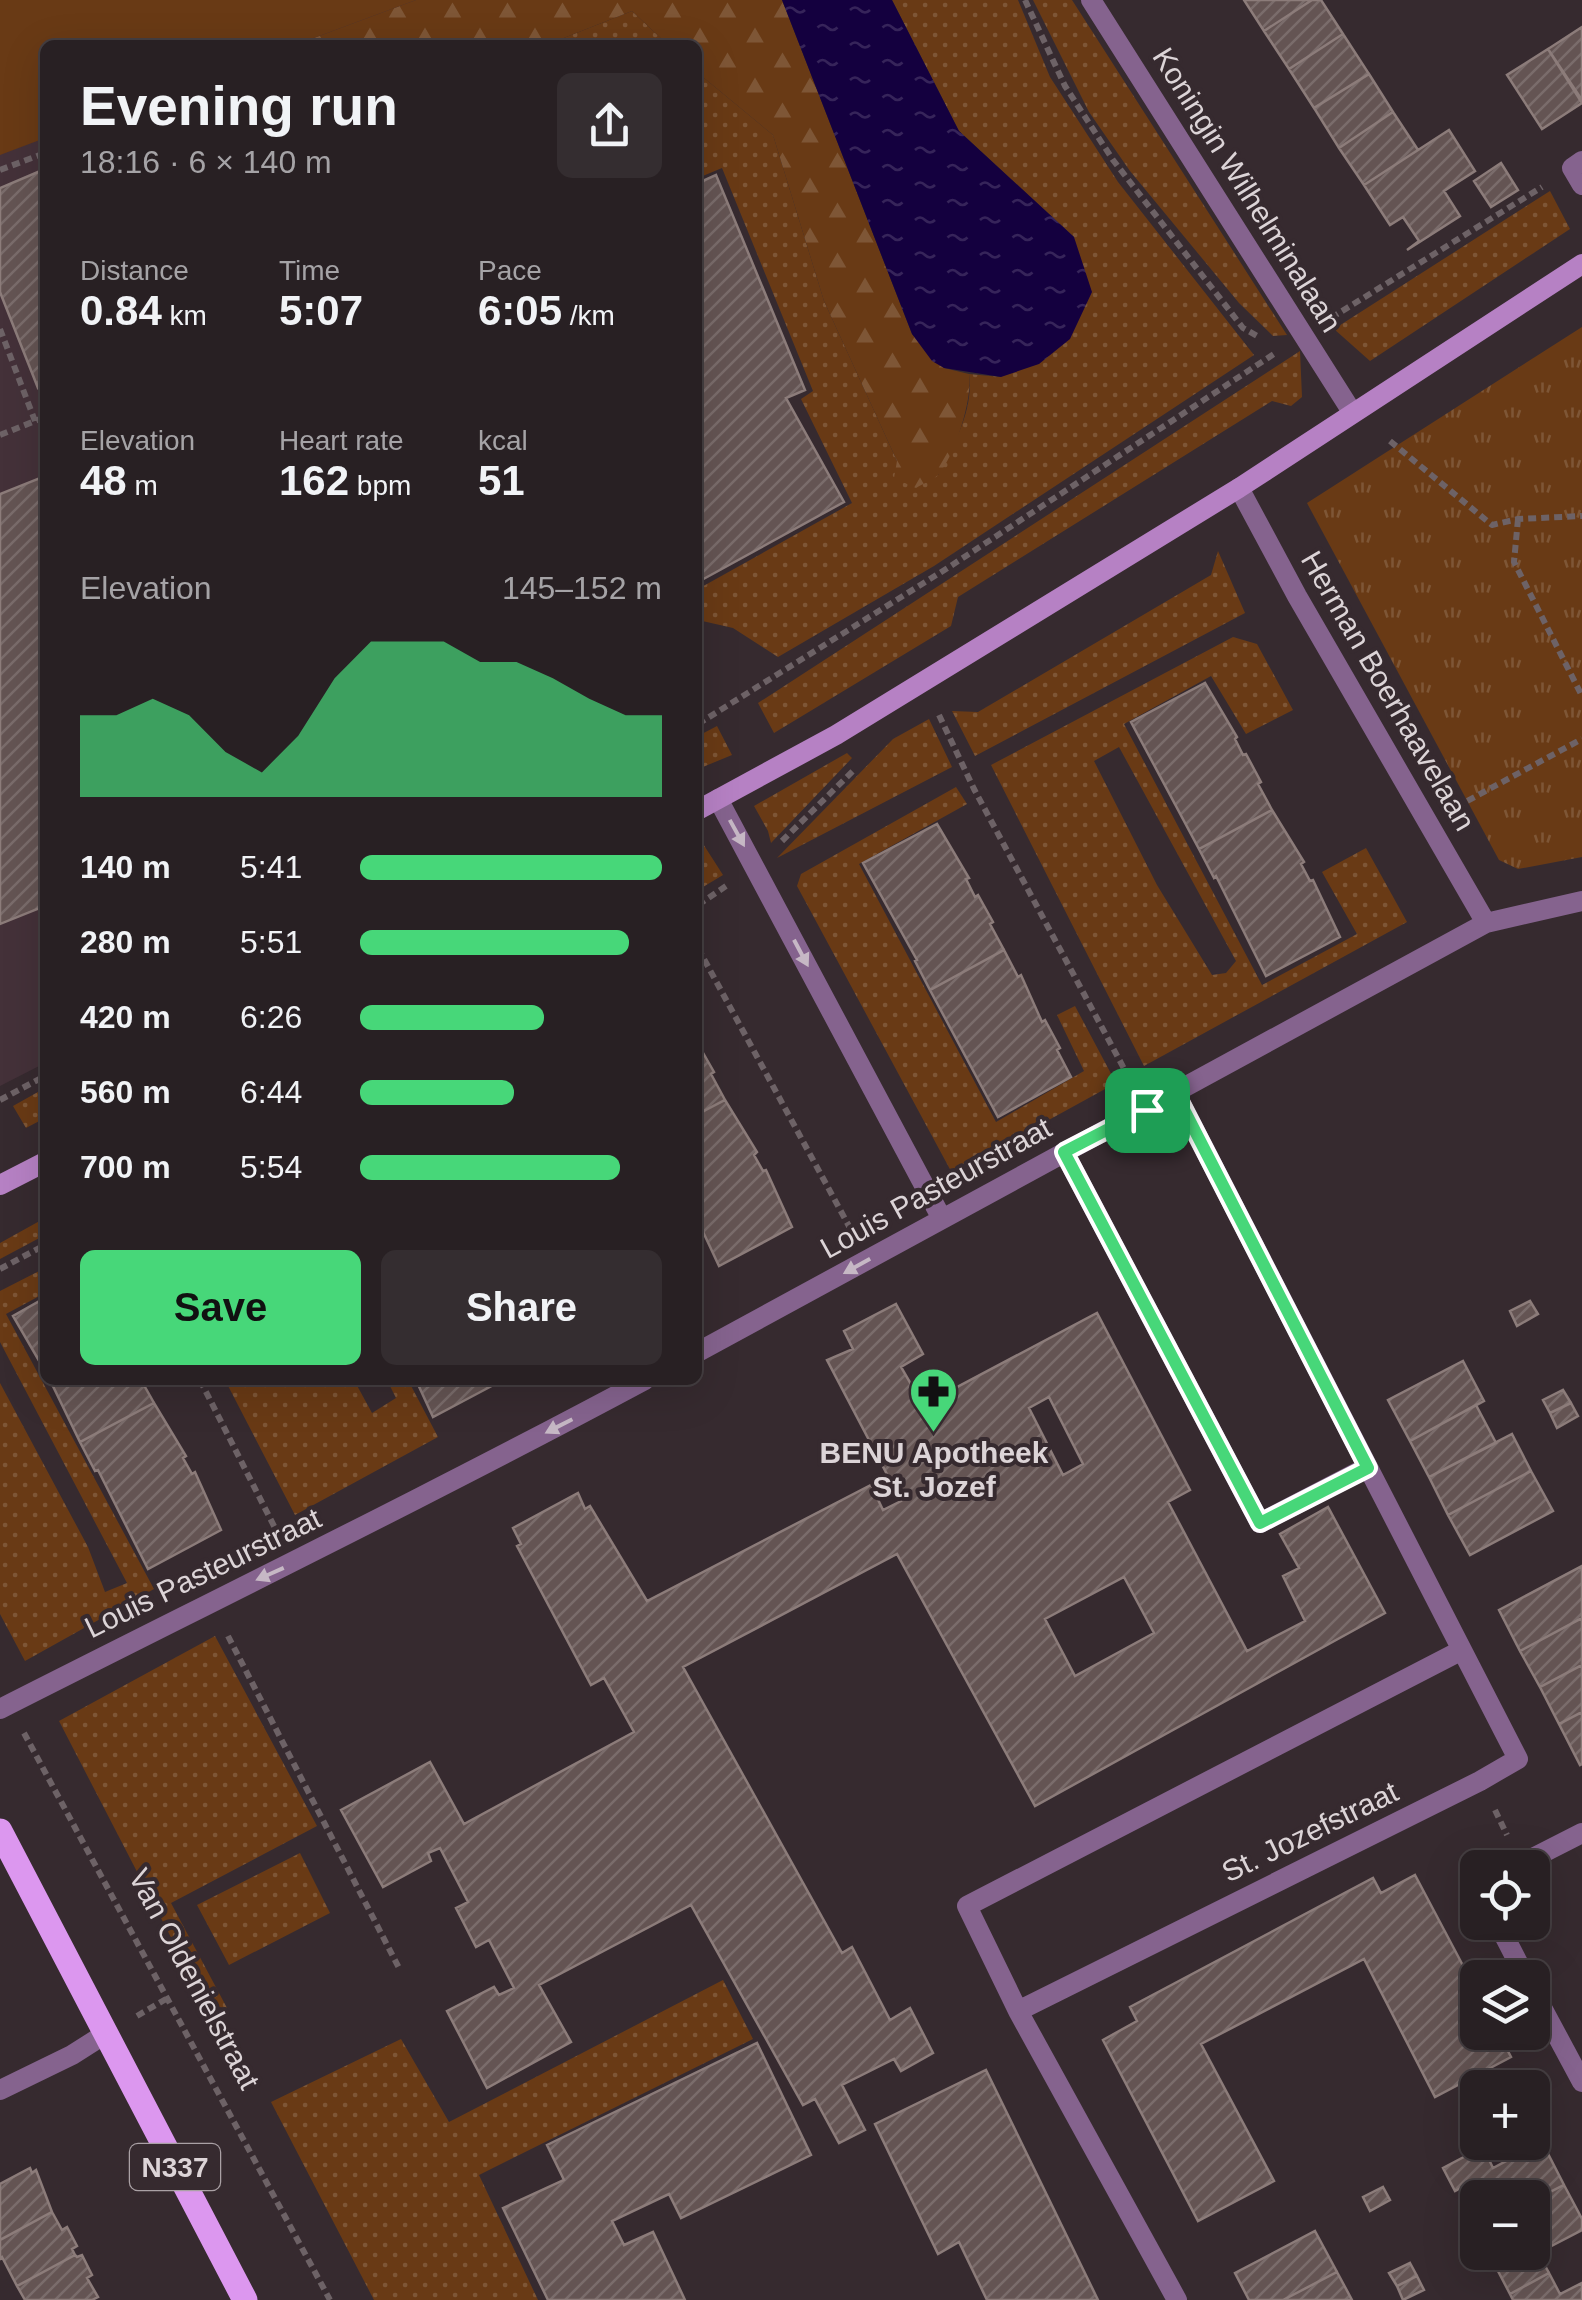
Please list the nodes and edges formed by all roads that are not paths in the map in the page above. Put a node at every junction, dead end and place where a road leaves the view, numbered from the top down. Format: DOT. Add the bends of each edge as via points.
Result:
graph roads {
  1 [pos="1091,0"];
  2 [pos="1582,264"];
  3 [pos="1352,412"];
  4 [pos="1240,488"];
  5 [pos="718,799"];
  6 [pos="702,808"];
  7 [pos="1582,901"];
  8 [pos="1486,923"];
  9 [pos="1176,1094"];
  10 [pos="1064,1152"];
  11 [pos="40,1165"];
  12 [pos="0,1186"];
  13 [pos="942,1217"];
  14 [pos="702,1350"];
  15 [pos="635,1385"];
  16 [pos="1368,1468"];
  17 [pos="1462,1650"];
  18 [pos="4,1707"];
  19 [pos="0,1832"];
  20 [pos="1582,1833"];
  21 [pos="1548,1850"];
  22 [pos="1018,2011"];
  23 [pos="1550,2022"];
  24 [pos="105,2034"];
  25 [pos="1582,2082"];
  26 [pos="0,2090"];
  27 [pos="245,2300"];
  28 [pos="1178,2300"];
  1 -- 3 [label="street, Koningin Wilhelminalaan"];
  2 -- 3 [label="street"];
  3 -- 4 [label="street"];
  4 -- 5 [label="street"];
  4 -- 8 [label="street, Herman Boerhaavelaan"];
  5 -- 6 [label="street"];
  5 -- 13 [label="street, one-way"];
  7 -- 8 [label="street, Louis Pasteurstraat"];
  8 -- 9 [label="street, Louis Pasteurstraat"];
  9 -- 10 [label="street, Louis Pasteurstraat"];
  9 -- 16 [label="street, St. Jozefstraat"];
  10 -- 13 [label="street, Louis Pasteurstraat"];
  10 -- 16 [label="street" via="1260,1523"];
  11 -- 12 [label="street"];
  13 -- 14 [label="street, Louis Pasteurstraat, one-way"];
  15 -- 18 [label="street, Louis Pasteurstraat, one-way"];
  16 -- 17 [label="street, St. Jozefstraat"];
  17 -- 22 [label="street" via="967,1906"];
  17 -- 22 [label="street, St. Jozefstraat" via="1518,1758"];
  19 -- 24 [label="main road, N337"];
  20 -- 21 [label="street"];
  22 -- 28 [label="street"];
  23 -- 25 [label="street"];
  24 -- 26 [label="street"];
  24 -- 27 [label="main road, N337"];
}
